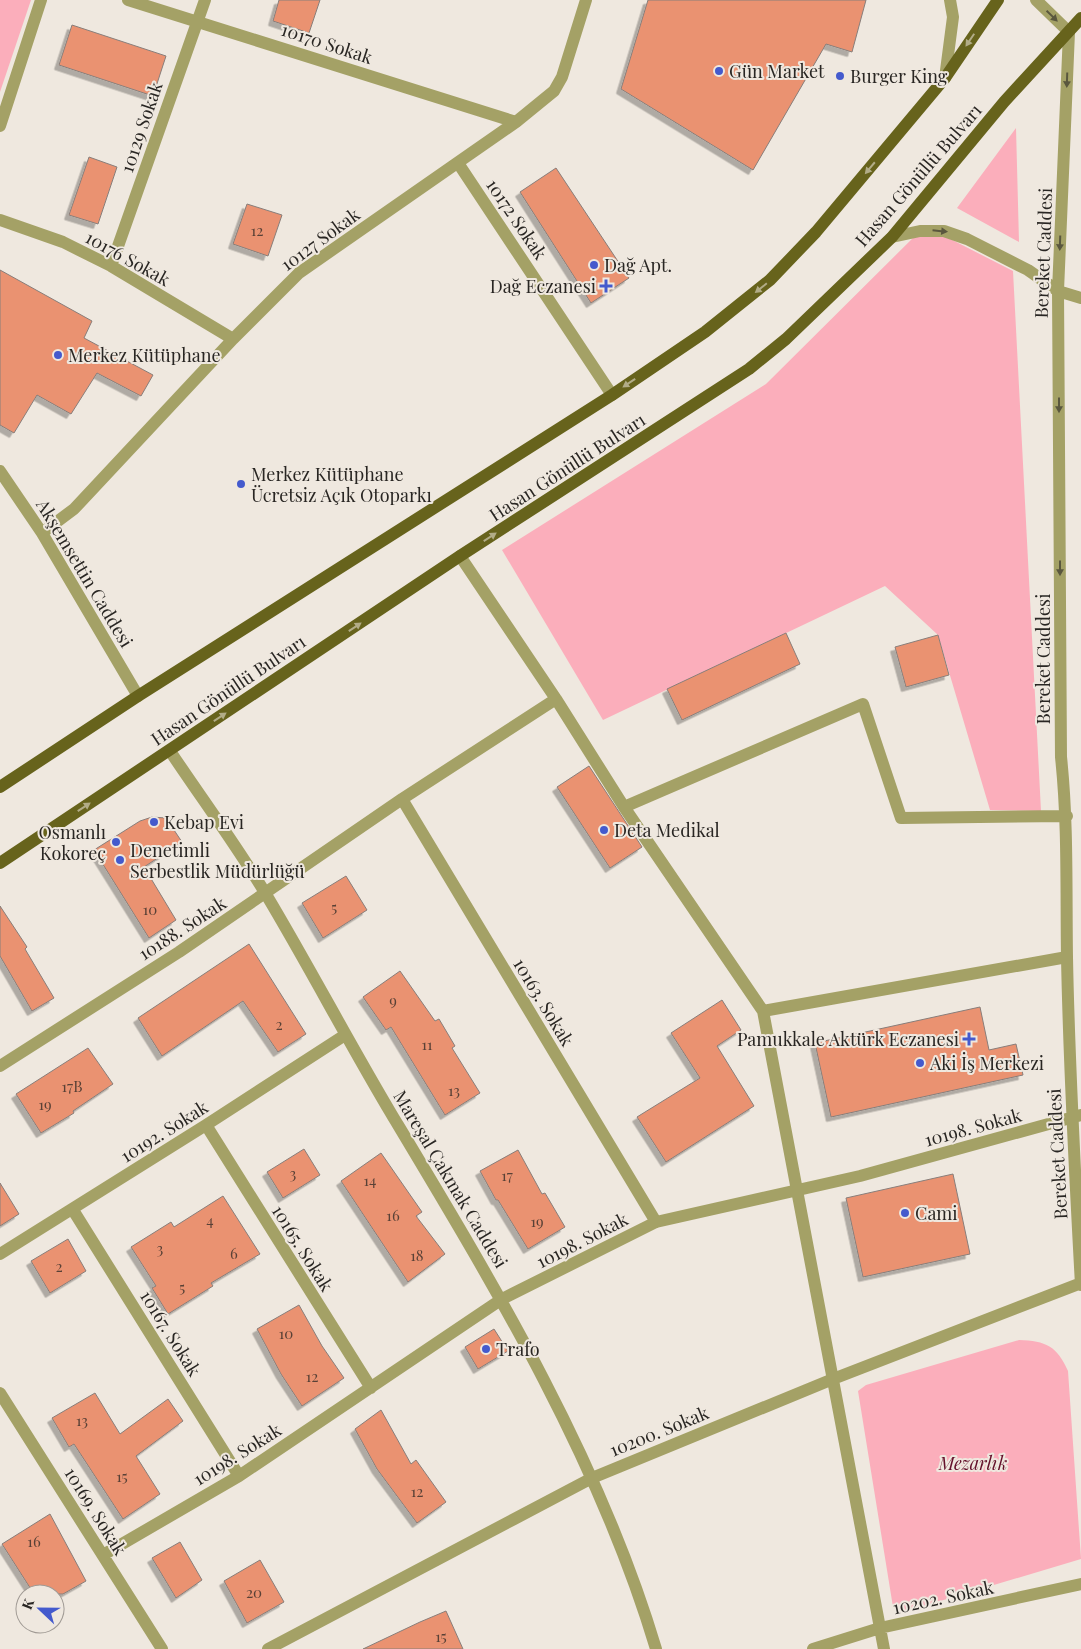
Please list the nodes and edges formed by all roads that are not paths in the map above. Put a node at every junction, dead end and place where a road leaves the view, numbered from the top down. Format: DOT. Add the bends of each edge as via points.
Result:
graph roads {
  1 [pos="41,0"];
  2 [pos="128,0"];
  3 [pos="205,0"];
  4 [pos="586,0"];
  5 [pos="950,0"];
  6 [pos="998,0"];
  7 [pos="1036,0"];
  8 [pos="1081,18"];
  9 [pos="198,20"];
  10 [pos="1069,32"];
  11 [pos="945,78"];
  12 [pos="516,122"];
  13 [pos="0,126"];
  14 [pos="458,163"];
  15 [pos="0,220"];
  16 [pos="892,237"];
  17 [pos="111,266"];
  18 [pos="1058,291"];
  19 [pos="1081,298"];
  20 [pos="232,340"];
  21 [pos="612,395"];
  22 [pos="0,470"];
  23 [pos="42,533"];
  24 [pos="460,556"];
  25 [pos="138,696"];
  26 [pos="556,699"];
  27 [pos="170,750"];
  28 [pos="0,787"];
  29 [pos="402,799"];
  30 [pos="624,807"];
  31 [pos="1067,816"];
  32 [pos="0,863"];
  33 [pos="266,894"];
  34 [pos="1067,957"];
  35 [pos="763,1011"];
  36 [pos="345,1035"];
  37 [pos="0,1066"];
  38 [pos="1077,1116"];
  39 [pos="206,1126"];
  40 [pos="796,1190"];
  41 [pos="73,1210"];
  42 [pos="656,1222"];
  43 [pos="0,1254"];
  44 [pos="1081,1284"];
  45 [pos="502,1299"];
  46 [pos="832,1379"];
  47 [pos="370,1388"];
  48 [pos="0,1393"];
  49 [pos="240,1476"];
  50 [pos="592,1478"];
  51 [pos="103,1555"];
  52 [pos="1081,1584"];
  53 [pos="880,1628"];
  54 [pos="162,1649"];
  55 [pos="268,1649"];
  56 [pos="656,1649"];
  57 [pos="813,1649"];
  58 [pos="884,1649"];
  1 -- 13 [label="street"];
  2 -- 9 [label="street, 10170 Sokak"];
  3 -- 9 [label="street, 10129 Sokak"];
  4 -- 12 [label="street, 10127 Sokak" via="562,77 554,91"];
  5 -- 11 [label="street" via="953,17"];
  6 -- 11 [label="main road, Hasan Gönüllü Bulvarı, one-way"];
  7 -- 10 [label="street, one-way"];
  8 -- 10 [label="main road, Hasan Gönüllü Bulvarı"];
  9 -- 12 [label="street, 10170 Sokak"];
  9 -- 17 [label="street, 10129 Sokak"];
  10 -- 16 [label="main road, Hasan Gönüllü Bulvarı" via="1004,102"];
  10 -- 18 [label="street, Bereket Caddesi, one-way"];
  11 -- 21 [label="main road, Hasan Gönüllü Bulvarı, one-way" via="816,232 770,280 705,332"];
  12 -- 14 [label="street, 10127 Sokak"];
  14 -- 20 [label="street, 10127 Sokak" via="299,273"];
  14 -- 21 [label="street, 10172 Sokak"];
  15 -- 17 [label="street, 10176 Sokak" via="63,242"];
  16 -- 18 [label="street, one-way" via="920,231 944,231 968,239 1028,270"];
  24 -- 16 [label="main road, Hasan Gönüllü Bulvarı, one-way" via="749,369 786,339"];
  17 -- 20 [label="street, 10176 Sokak"];
  18 -- 19 [label="street"];
  18 -- 31 [label="street, Bereket Caddesi, one-way" via="1061,757"];
  20 -- 23 [label="street, 10127 Sokak" via="74,509"];
  21 -- 25 [label="main road, Hasan Gönüllü Bulvarı"];
  22 -- 23 [label="street, Akşemsettin Caddesi"];
  23 -- 25 [label="street, Akşemsettin Caddesi"];
  24 -- 26 [label="street"];
  27 -- 24 [label="main road, Hasan Gönüllü Bulvarı, one-way"];
  25 -- 28 [label="main road, Hasan Gönüllü Bulvarı"];
  26 -- 29 [label="street, 10188. Sokak"];
  26 -- 30 [label="street"];
  32 -- 27 [label="main road, Hasan Gönüllü Bulvarı, one-way"];
  27 -- 33 [label="street, Mareşal Çakmak Caddesi"];
  29 -- 33 [label="street, 10188. Sokak"];
  29 -- 42 [label="street, 10163. Sokak"];
  30 -- 31 [label="street" via="863,704 901,818"];
  30 -- 35 [label="street"];
  31 -- 34 [label="street, Bereket Caddesi"];
  33 -- 36 [label="street, Mareşal Çakmak Caddesi"];
  33 -- 37 [label="street, 10188. Sokak"];
  34 -- 35 [label="street"];
  34 -- 38 [label="street, Bereket Caddesi"];
  35 -- 40 [label="street"];
  36 -- 39 [label="street, 10192. Sokak"];
  36 -- 45 [label="street, Mareşal Çakmak Caddesi"];
  38 -- 40 [label="street, 10198. Sokak" via="860,1176"];
  38 -- 44 [label="street, Bereket Caddesi"];
  39 -- 41 [label="street, 10192. Sokak"];
  39 -- 47 [label="street, 10165. Sokak"];
  40 -- 42 [label="street, 10198. Sokak"];
  40 -- 46 [label="street"];
  41 -- 43 [label="street, 10192. Sokak"];
  41 -- 49 [label="street, 10167. Sokak"];
  42 -- 45 [label="street, 10198. Sokak"];
  44 -- 46 [label="street, 10200. Sokak"];
  45 -- 47 [label="street, 10198. Sokak"];
  45 -- 50 [label="street, Mareşal Çakmak Caddesi"];
  46 -- 50 [label="street, 10200. Sokak"];
  46 -- 53 [label="street"];
  47 -- 49 [label="street, 10198. Sokak"];
  48 -- 51 [label="street, 10169. Sokak"];
  49 -- 51 [label="street, 10198. Sokak"];
  50 -- 55 [label="street, 10200. Sokak"];
  50 -- 56 [label="street, Mareşal Çakmak Caddesi" via="639,1591"];
  51 -- 54 [label="street, 10169. Sokak"];
  52 -- 53 [label="street, 10202. Sokak"];
  53 -- 57 [label="street, 10202. Sokak"];
  53 -- 58 [label="street"];
}
